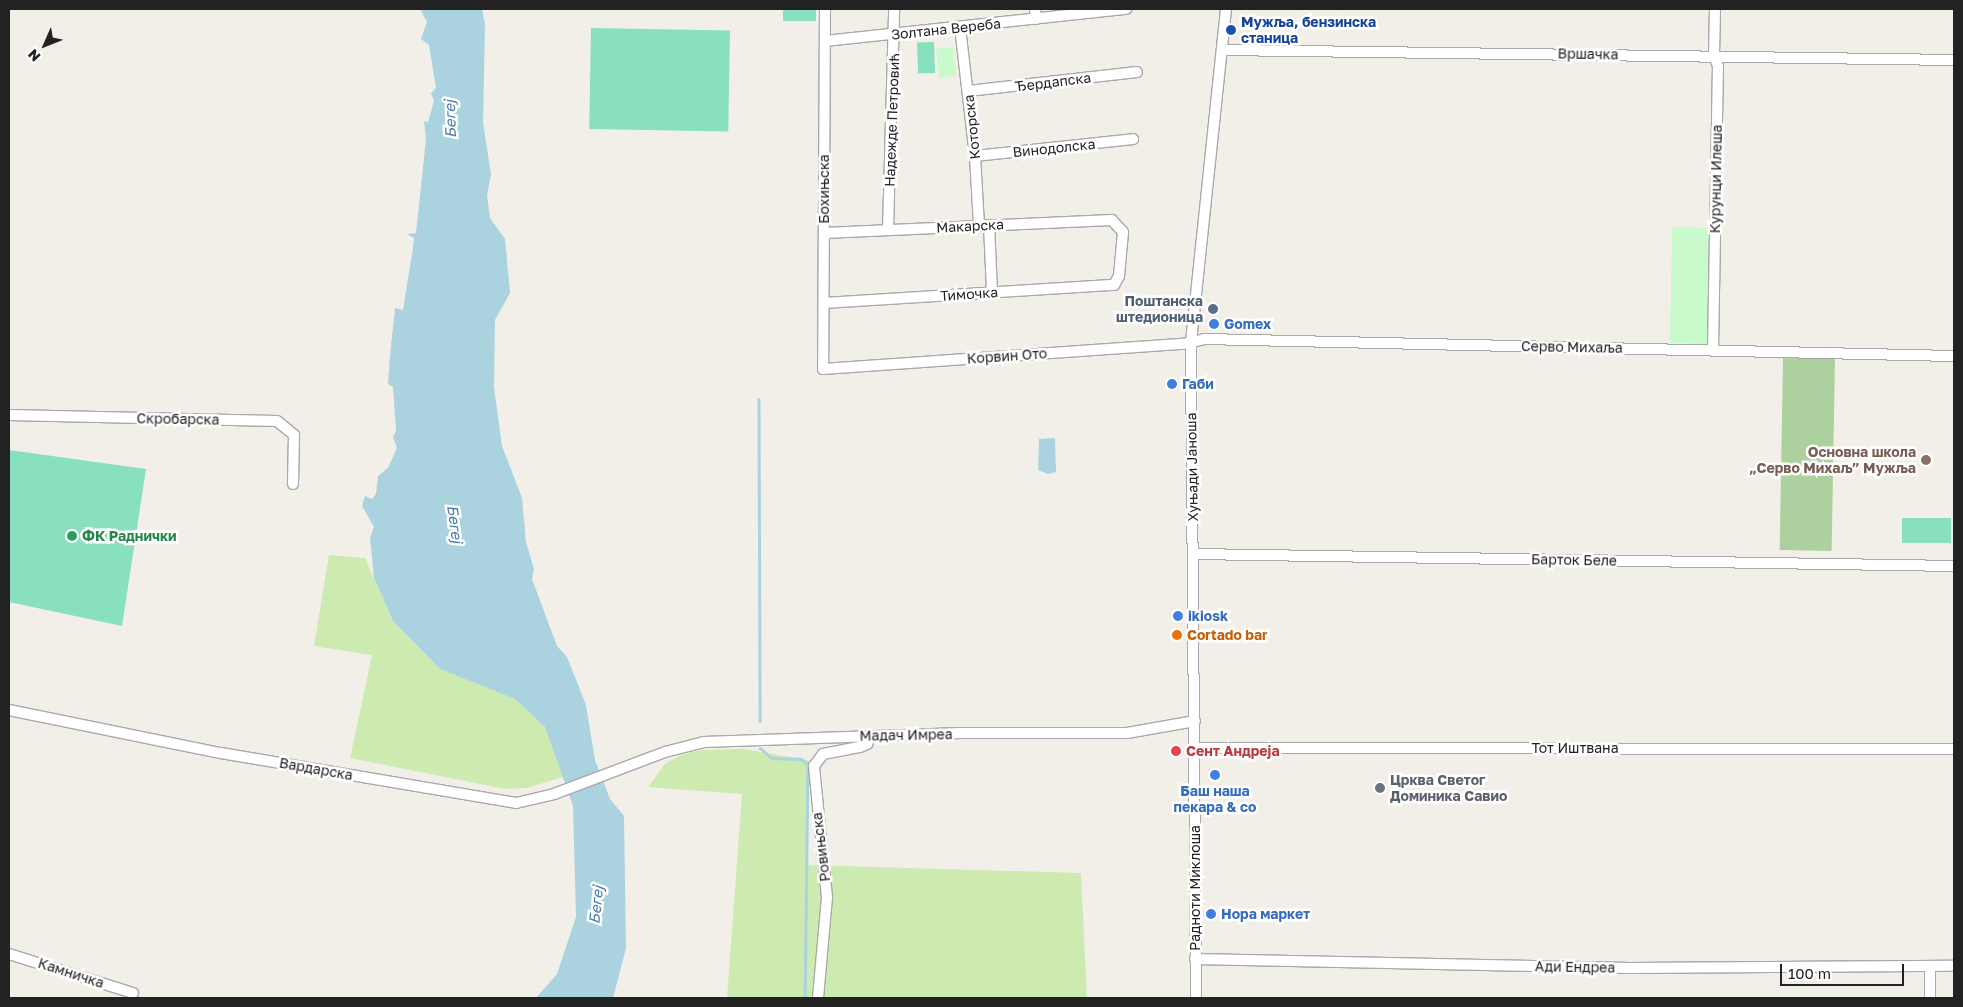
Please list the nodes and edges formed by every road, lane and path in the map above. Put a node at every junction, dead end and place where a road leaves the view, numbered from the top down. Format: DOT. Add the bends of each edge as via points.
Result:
graph roads {
  1 [pos="825,9"];
  2 [pos="894,9"];
  3 [pos="1126,9"];
  4 [pos="1226,9"];
  5 [pos="1715,9"];
  6 [pos="1103,10"];
  7 [pos="1036,14"];
  8 [pos="960,27"];
  9 [pos="894,35"];
  10 [pos="825,41"];
  11 [pos="1222,50"];
  12 [pos="1714,56"];
  13 [pos="1954,60"];
  14 [pos="1137,72"];
  15 [pos="968,92"];
  16 [pos="1133,139"];
  17 [pos="975,156"];
  18 [pos="984,226"];
  19 [pos="888,230"];
  20 [pos="824,234"];
  21 [pos="1114,285"];
  22 [pos="992,292"];
  23 [pos="824,303"];
  24 [pos="1191,342"];
  25 [pos="1713,350"];
  26 [pos="1954,356"];
  27 [pos="823,369"];
  28 [pos="9,415"];
  29 [pos="293,484"];
  30 [pos="1193,554"];
  31 [pos="1954,566"];
  32 [pos="9,710"];
  33 [pos="1195,721"];
  34 [pos="870,736"];
  35 [pos="1195,748"];
  36 [pos="1954,749"];
  37 [pos="621,768"];
  38 [pos="9,954"];
  39 [pos="1195,959"];
  40 [pos="1954,966"];
  41 [pos="1930,967"];
  42 [pos="133,992"];
  43 [pos="818,998"];
  44 [pos="1196,998"];
  45 [pos="1930,998"];
  1 -- 10 [label="street, Бохињска"];
  2 -- 9 [label="street, Надежде Петровић"];
  3 -- 6 [label="street, Золтана Вереба"];
  4 -- 11 [label="street, Хуњади Јаноша"];
  5 -- 12 [label="street, Курунци Илеша"];
  6 -- 7 [label="street, Золтана Вереба"];
  7 -- 8 [label="street, Золтана Вереба"];
  8 -- 9 [label="street, Золтана Вереба"];
  8 -- 15 [label="street, Которска"];
  9 -- 10 [label="street, Золтана Вереба"];
  9 -- 19 [label="street, Надежде Петровић"];
  10 -- 20 [label="street, Бохињска"];
  11 -- 12 [label="street, Вршачка"];
  11 -- 24 [label="street, Хуњади Јаноша"];
  12 -- 13 [label="street, Вршачка"];
  12 -- 25 [label="street, Курунци Илеша" via="1718,66"];
  14 -- 15 [label="street, Ђердапска"];
  15 -- 17 [label="street, Которска"];
  16 -- 17 [label="street, Винодолска"];
  17 -- 18 [label="street, Которска"];
  18 -- 19 [label="street, Макарска"];
  18 -- 21 [label="street, Макарска" via="1116,221 1123,232 1119,276"];
  18 -- 22 [label="street, Которска"];
  19 -- 20 [label="street, Макарска"];
  20 -- 23 [label="street, Бохињска"];
  21 -- 22 [label="street, Тимочка"];
  22 -- 23 [label="street, Тимочка"];
  23 -- 27 [label="street, Бохињска"];
  24 -- 25 [label="street, Серво Михаља" via="1204,339"];
  24 -- 27 [label="street, Корвин Ото"];
  24 -- 30 [label="street, Хуњади Јаноша"];
  25 -- 26 [label="street, Серво Михаља"];
  28 -- 29 [label="street, Скробарска" via="278,421 294,435"];
  30 -- 31 [label="street, Барток Беле"];
  30 -- 33 [label="street, Хуњади Јаноша"];
  32 -- 37 [label="street, Вардарска" via="221,753 503,801 529,802"];
  33 -- 34 [label="street, Мадач Имреа" via="1127,733"];
  33 -- 35 [label="street, Хуњади Јаноша"];
  34 -- 37 [label="street, Мадач Имреа" via="704,742"];
  34 -- 43 [label="street, Ровињска" via="867,744 860,747 823,754 814,766 827,897"];
  35 -- 36 [label="street, Тот Иштвана"];
  35 -- 39 [label="street, Радноти Миклоша"];
  38 -- 42 [label="street, Камничка"];
  39 -- 41 [label="street, Ади Ендреа" via="1630,968"];
  39 -- 44 [label="street, Радноти Миклоша"];
  40 -- 41 [label="street, Ади Ендреа"];
  41 -- 45 [label="street"];
}
